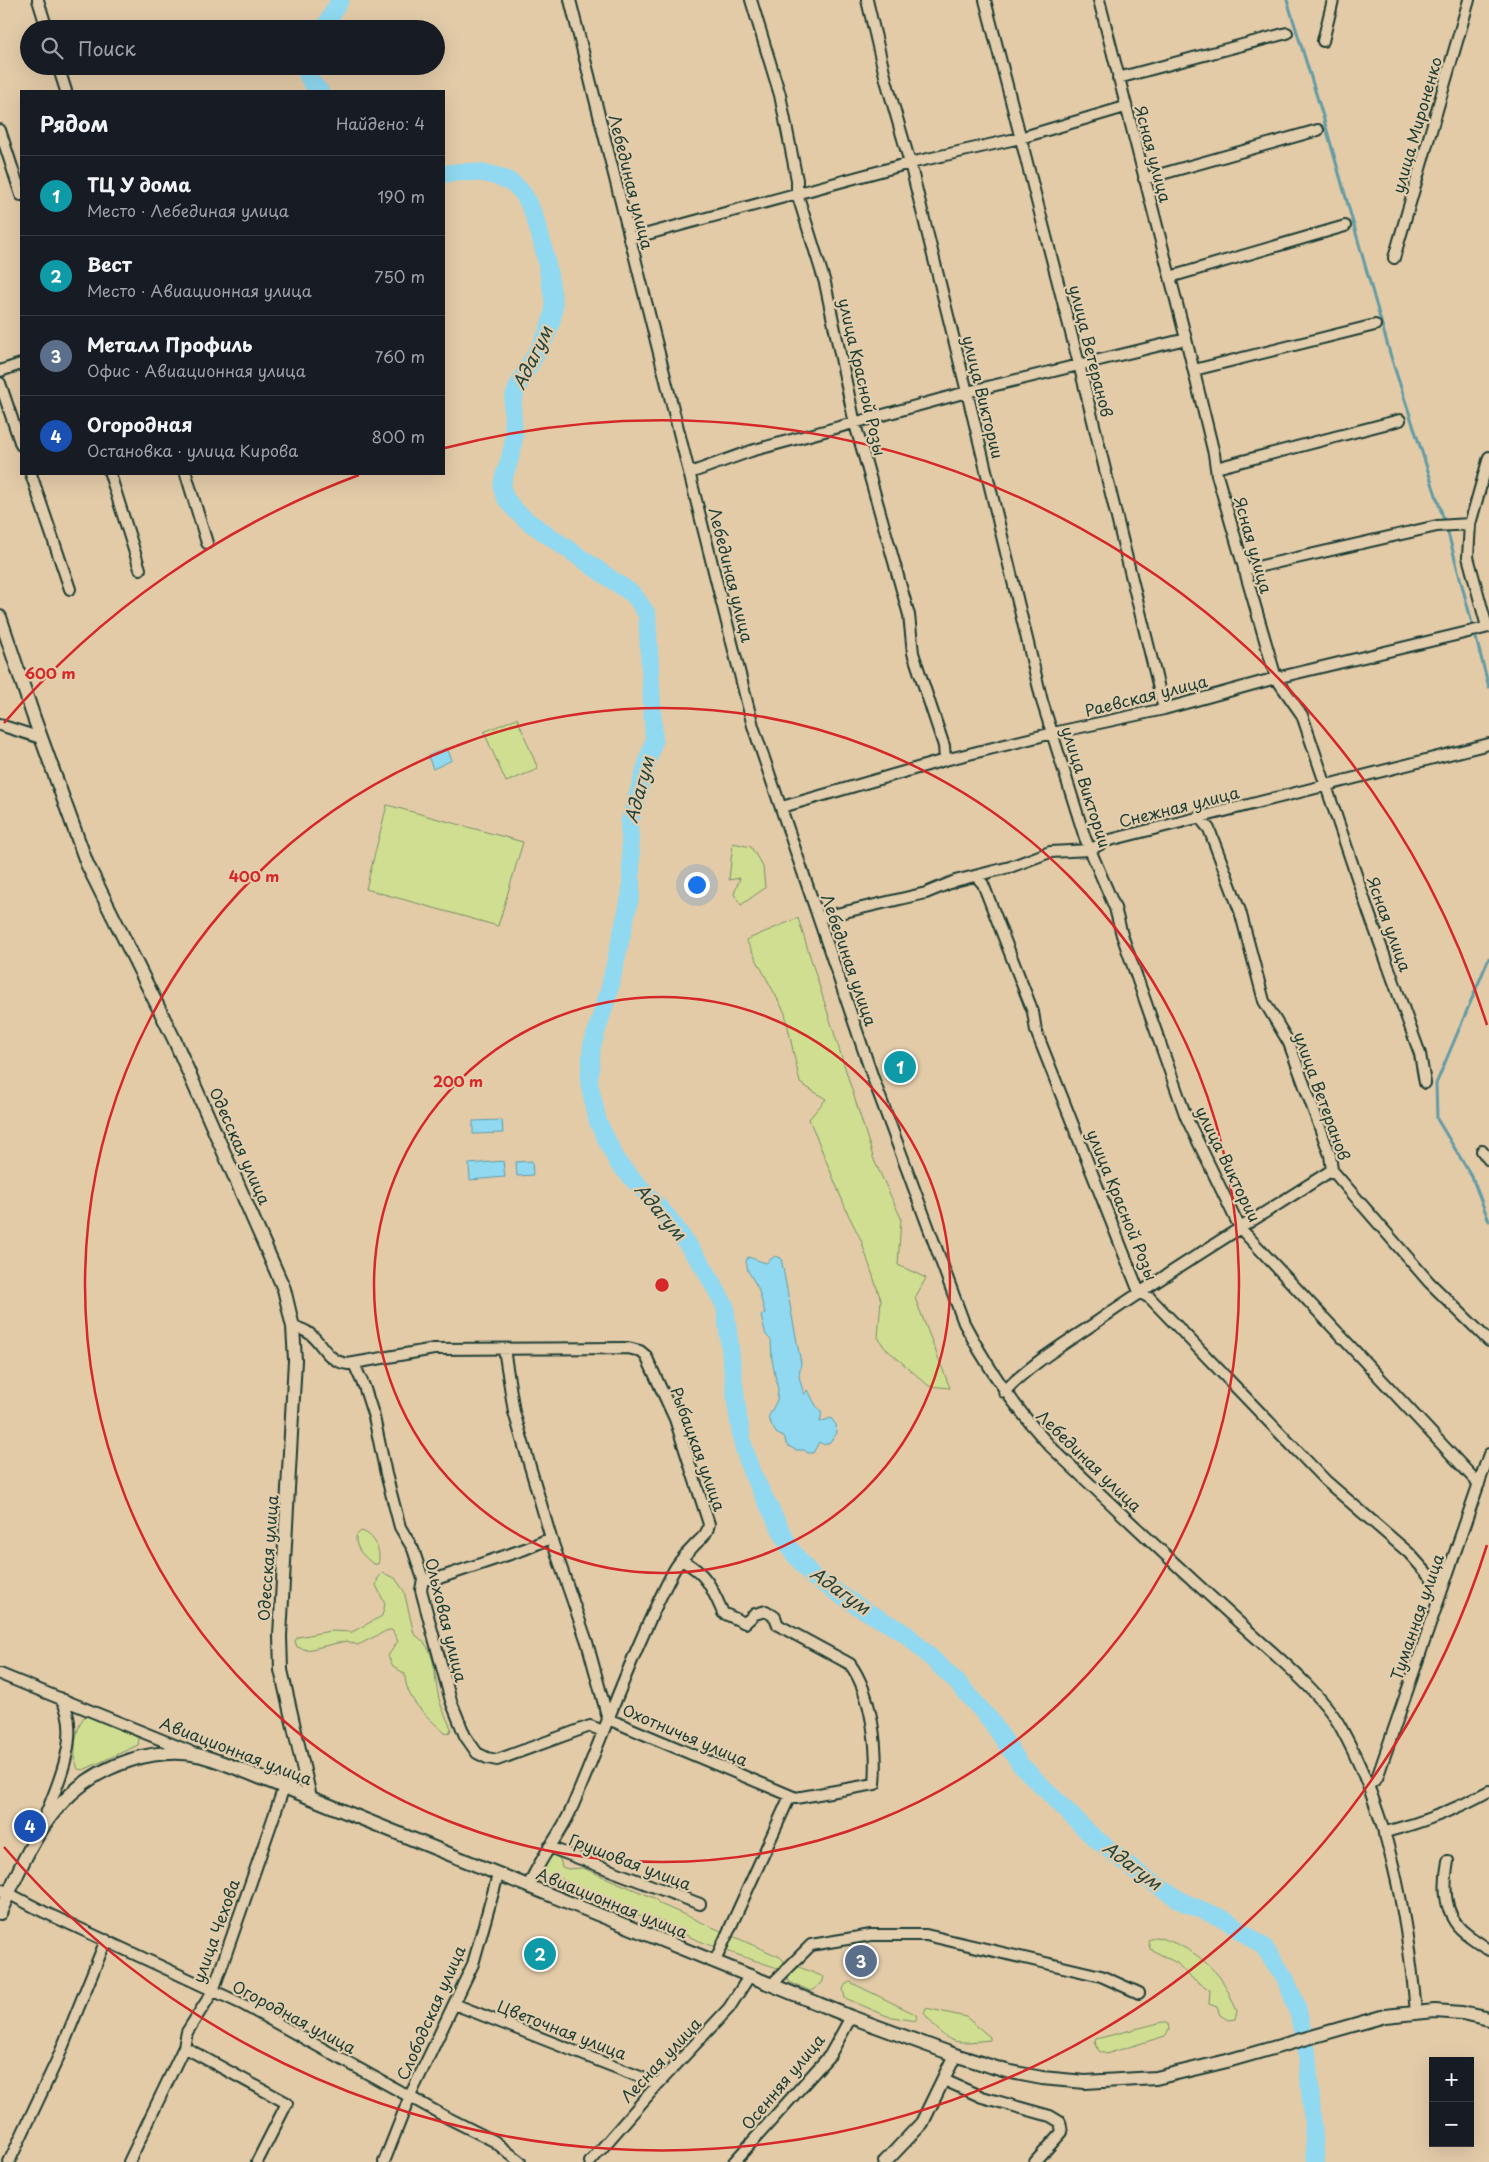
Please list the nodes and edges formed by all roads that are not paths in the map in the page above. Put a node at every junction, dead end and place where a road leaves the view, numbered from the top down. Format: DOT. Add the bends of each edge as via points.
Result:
graph roads {
  1 [pos="38,0"];
  2 [pos="570,0"];
  3 [pos="751,0"];
  4 [pos="867,0"];
  5 [pos="985,0"];
  6 [pos="1099,0"];
  7 [pos="1333,0"];
  8 [pos="1469,0"];
  9 [pos="44,20"];
  10 [pos="1288,33"];
  11 [pos="1323,41"];
  12 [pos="61,75"];
  13 [pos="1118,78"];
  14 [pos="66,90"];
  15 [pos="1125,107"];
  16 [pos="0,130"];
  17 [pos="1318,130"];
  18 [pos="1020,138"];
  19 [pos="910,163"];
  20 [pos="1144,180"];
  21 [pos="20,193"];
  22 [pos="797,193"];
  23 [pos="1345,226"];
  24 [pos="629,239"];
  25 [pos="1394,258"];
  26 [pos="1170,278"];
  27 [pos="1375,325"];
  28 [pos="1186,339"];
  29 [pos="20,364"];
  30 [pos="1079,364"];
  31 [pos="1194,370"];
  32 [pos="0,371"];
  33 [pos="0,383"];
  34 [pos="967,392"];
  35 [pos="1400,420"];
  36 [pos="855,424"];
  37 [pos="20,443"];
  38 [pos="1489,457"];
  39 [pos="1216,468"];
  40 [pos="690,472"];
  41 [pos="31,475"];
  42 [pos="110,475"];
  43 [pos="186,475"];
  44 [pos="1470,524"];
  45 [pos="207,543"];
  46 [pos="140,569"];
  47 [pos="1244,570"];
  48 [pos="70,589"];
  49 [pos="0,617"];
  50 [pos="1480,629"];
  51 [pos="6,650"];
  52 [pos="1276,678"];
  53 [pos="1164,709"];
  54 [pos="0,725"];
  55 [pos="1053,733"];
  56 [pos="41,738"];
  57 [pos="1489,744"];
  58 [pos="945,760"];
  59 [pos="1325,784"];
  60 [pos="782,807"];
  61 [pos="1200,818"];
  62 [pos="1090,850"];
  63 [pos="976,876"];
  64 [pos="819,918"];
  65 [pos="1425,1083"];
  66 [pos="1482,1151"];
  67 [pos="1489,1160"];
  68 [pos="1332,1170"];
  69 [pos="1240,1228"];
  70 [pos="1139,1292"];
  71 [pos="293,1326"];
  72 [pos="1489,1341"];
  73 [pos="504,1349"];
  74 [pos="354,1364"];
  75 [pos="1004,1392"];
  76 [pos="1489,1454"];
  77 [pos="1479,1484"];
  78 [pos="551,1538"];
  79 [pos="683,1561"];
  80 [pos="423,1579"];
  81 [pos="1442,1590"];
  82 [pos="0,1674"];
  83 [pos="60,1698"];
  84 [pos="608,1719"];
  85 [pos="603,1731"];
  86 [pos="201,1756"];
  87 [pos="1368,1786"];
  88 [pos="284,1787"];
  89 [pos="1489,1791"];
  90 [pos="790,1796"];
  91 [pos="310,1797"];
  92 [pos="1384,1834"];
  93 [pos="32,1847"];
  94 [pos="549,1848"];
  95 [pos="1448,1861"];
  96 [pos="498,1874"];
  97 [pos="528,1887"];
  98 [pos="5,1891"];
  99 [pos="700,1904"];
  100 [pos="0,1913"];
  101 [pos="106,1940"];
  102 [pos="1489,1950"];
  103 [pos="715,1961"];
  104 [pos="750,1975"];
  105 [pos="772,1984"];
  106 [pos="213,1991"];
  107 [pos="1139,1993"];
  108 [pos="454,2004"];
  109 [pos="1416,2012"];
  110 [pos="851,2017"];
  111 [pos="1489,2019"];
  112 [pos="184,2047"];
  113 [pos="955,2055"];
  114 [pos="944,2080"];
  115 [pos="658,2084"];
  116 [pos="410,2096"];
  117 [pos="9,2162"];
  118 [pos="129,2162"];
  119 [pos="256,2162"];
  120 [pos="385,2162"];
  121 [pos="520,2162"];
  122 [pos="590,2162"];
  123 [pos="734,2162"];
  124 [pos="885,2162"];
  125 [pos="1035,2162"];
  1 -- 9 [label="street"];
  2 -- 24 [label="street, Лебединая улица"];
  3 -- 22 [label="street, улица Красной Розы" via="780,95"];
  4 -- 19 [label="street, улица Виктории"];
  5 -- 18 [label="street, улица Ветеранов"];
  6 -- 13 [label="street, Ясная улица"];
  7 -- 11 [label="street"];
  8 -- 25 [label="street, улица Мироненко"];
  10 -- 13 [label="street"];
  12 -- 14 [label="street"];
  13 -- 15 [label="street, Ясная улица"];
  15 -- 18 [label="street"];
  15 -- 20 [label="street, Ясная улица"];
  16 -- 21 [label="street"];
  17 -- 20 [label="street"];
  18 -- 19 [label="street"];
  18 -- 30 [label="street, улица Ветеранов"];
  19 -- 22 [label="street"];
  19 -- 34 [label="street, улица Виктории"];
  20 -- 26 [label="street, Ясная улица"];
  22 -- 24 [label="street"];
  22 -- 36 [label="street, улица Красной Розы" via="825,283"];
  23 -- 26 [label="street"];
  24 -- 40 [label="street, Лебединая улица"];
  26 -- 28 [label="street, Ясная улица"];
  27 -- 31 [label="street"];
  28 -- 30 [label="street"];
  28 -- 31 [label="street, Ясная улица"];
  29 -- 32 [label="street"];
  30 -- 34 [label="street"];
  30 -- 53 [label="street, улица Ветеранов"];
  31 -- 39 [label="street, Ясная улица"];
  33 -- 37 [label="street"];
  34 -- 36 [label="street"];
  34 -- 55 [label="street, улица Виктории" via="1037,682"];
  35 -- 39 [label="street"];
  36 -- 40 [label="street" via="751,451"];
  36 -- 58 [label="street, улица Красной Розы" via="909,615 913,653 944,746"];
  38 -- 44 [label="street"];
  39 -- 47 [label="street, Ясная улица"];
  40 -- 60 [label="street, Лебединая улица" via="753,726"];
  41 -- 48 [label="street"];
  42 -- 46 [label="street"];
  43 -- 45 [label="street"];
  44 -- 47 [label="street" via="1437,526"];
  44 -- 50 [label="street" via="1468,558"];
  47 -- 52 [label="street, Ясная улица"];
  49 -- 51 [label="main road, Одесская улица"];
  50 -- 52 [label="street, Раевская улица"];
  51 -- 56 [label="main road, Одесская улица"];
  52 -- 53 [label="street, Раевская улица"];
  52 -- 59 [label="street, Ясная улица" via="1302,715"];
  53 -- 55 [label="street, Раевская улица"];
  54 -- 56 [label="street"];
  55 -- 58 [label="street, Раевская улица"];
  55 -- 62 [label="street, улица Виктории"];
  56 -- 71 [label="main road, Одесская улица" via="87,864 222,1143 284,1288"];
  57 -- 59 [label="street, Снежная улица"];
  58 -- 60 [label="street, Раевская улица"];
  59 -- 61 [label="street, Снежная улица"];
  59 -- 65 [label="street, Ясная улица" via="1420,1054"];
  60 -- 64 [label="street, Лебединая улица"];
  61 -- 62 [label="street, Снежная улица" via="1106,841"];
  61 -- 68 [label="street, улица Ветеранов" via="1209,829 1240,911 1264,1001 1289,1043 1330,1155"];
  62 -- 63 [label="street, Снежная улица" via="1050,852"];
  62 -- 69 [label="street, улица Виктории" via="1115,908 1186,1117"];
  63 -- 64 [label="street, Снежная улица" via="926,893"];
  63 -- 70 [label="street, улица Красной Розы" via="983,884 1032,1012 1036,1031"];
  64 -- 75 [label="street, Лебединая улица" via="950,1290 984,1361"];
  66 -- 67 [label="street"];
  68 -- 69 [label="street"];
  68 -- 72 [label="street, улица Ветеранов" via="1429,1282"];
  69 -- 70 [label="street"];
  69 -- 77 [label="street, улица Виктории"];
  70 -- 75 [label="street" via="1016,1378"];
  70 -- 81 [label="street, улица Красной Розы" via="1150,1298 1326,1481 1409,1553"];
  71 -- 74 [label="street" via="304,1328 315,1336 328,1356 338,1362"];
  71 -- 91 [label="main road, Одесская улица" via="295,1360 280,1636 281,1670"];
  73 -- 74 [label="street" via="434,1349"];
  73 -- 78 [label="street, Охотничья улица" via="514,1412"];
  73 -- 79 [label="street, Рыбацкая улица" via="628,1348 646,1356 675,1419 710,1524 703,1539 692,1547"];
  74 -- 80 [label="street, Ольховая улица" via="374,1417 400,1527 413,1550"];
  75 -- 87 [label="street, Лебединая улица" via="1050,1446 1322,1701 1339,1725"];
  76 -- 77 [label="street, Туманная улица"];
  77 -- 81 [label="street, Туманная улица"];
  78 -- 80 [label="street" via="436,1579"];
  78 -- 84 [label="street, Охотничья улица" via="587,1642"];
  79 -- 84 [label="street" via="674,1569"];
  79 -- 90 [label="street, Охотничья улица" via="696,1568 710,1583 723,1613 745,1623 755,1614 766,1611 778,1625 850,1664 857,1674 875,1730 875,1784 796,1798"];
  80 -- 85 [label="street, Ольховая улица" via="421,1590 451,1701 477,1753 497,1760 590,1726"];
  81 -- 87 [label="street, Туманная улица" via="1377,1778"];
  82 -- 83 [label="street, Авиационная улица"];
  83 -- 86 [label="street, Авиационная улица"];
  83 -- 93 [label="street" via="69,1722 66,1753"];
  84 -- 85 [label="street"];
  84 -- 90 [label="street, Охотничья улица"];
  85 -- 94 [label="street" via="570,1812"];
  86 -- 88 [label="main road, Авиационная улица"];
  86 -- 93 [label="main road" via="156,1753 99,1773 58,1805"];
  87 -- 92 [label="street, Лебединая улица"];
  88 -- 91 [label="main road, Авиационная улица"];
  88 -- 106 [label="street, улица Чехова"];
  89 -- 92 [label="street" via="1423,1822"];
  90 -- 103 [label="street"];
  91 -- 96 [label="main road, Авиационная улица"];
  92 -- 109 [label="street, Лебединая улица" via="1403,1904"];
  93 -- 98 [label="main road"];
  94 -- 97 [label="street"];
  94 -- 99 [label="street, Грушовая улица"];
  95 -- 102 [label="street" via="1447,1903 1458,1926"];
  96 -- 97 [label="main road, Авиационная улица"];
  96 -- 108 [label="street, Слободская улица" via="473,1964"];
  97 -- 103 [label="main road, Авиационная улица"];
  98 -- 100 [label="main road"];
  98 -- 101 [label="street, Огородная улица"];
  101 -- 106 [label="street, Огородная улица"];
  101 -- 117 [label="street" via="58,2058"];
  103 -- 104 [label="main road, Авиационная улица"];
  104 -- 105 [label="main road, Авиационная улица"];
  104 -- 115 [label="street, Лесная улица" via="730,2008"];
  105 -- 107 [label="street" via="811,1945 871,1935 926,1935 1101,1976"];
  105 -- 110 [label="main road, Авиационная улица"];
  106 -- 112 [label="street, улица Чехова" via="187,2032"];
  106 -- 116 [label="street, Огородная улица"];
  108 -- 115 [label="street, Цветочная улица"];
  108 -- 116 [label="street, Слободская улица"];
  109 -- 111 [label="main road, Авиационная улица" via="1462,2013"];
  109 -- 113 [label="main road, Авиационная улица" via="1385,2016 1156,2078 1085,2082 1042,2078"];
  110 -- 113 [label="main road, Авиационная улица"];
  110 -- 123 [label="street, Осенняя улица" via="830,2055"];
  112 -- 118 [label="street, улица Чехова"];
  112 -- 119 [label="street" via="287,2103"];
  113 -- 114 [label="main road"];
  114 -- 124 [label="main road" via="922,2123"];
  114 -- 125 [label="street" via="982,2097 1050,2116 1060,2122 1062,2132"];
  115 -- 122 [label="street, Лесная улица"];
  116 -- 120 [label="street, Слободская улица"];
  116 -- 121 [label="street, Огородная улица" via="494,2141"];
}
